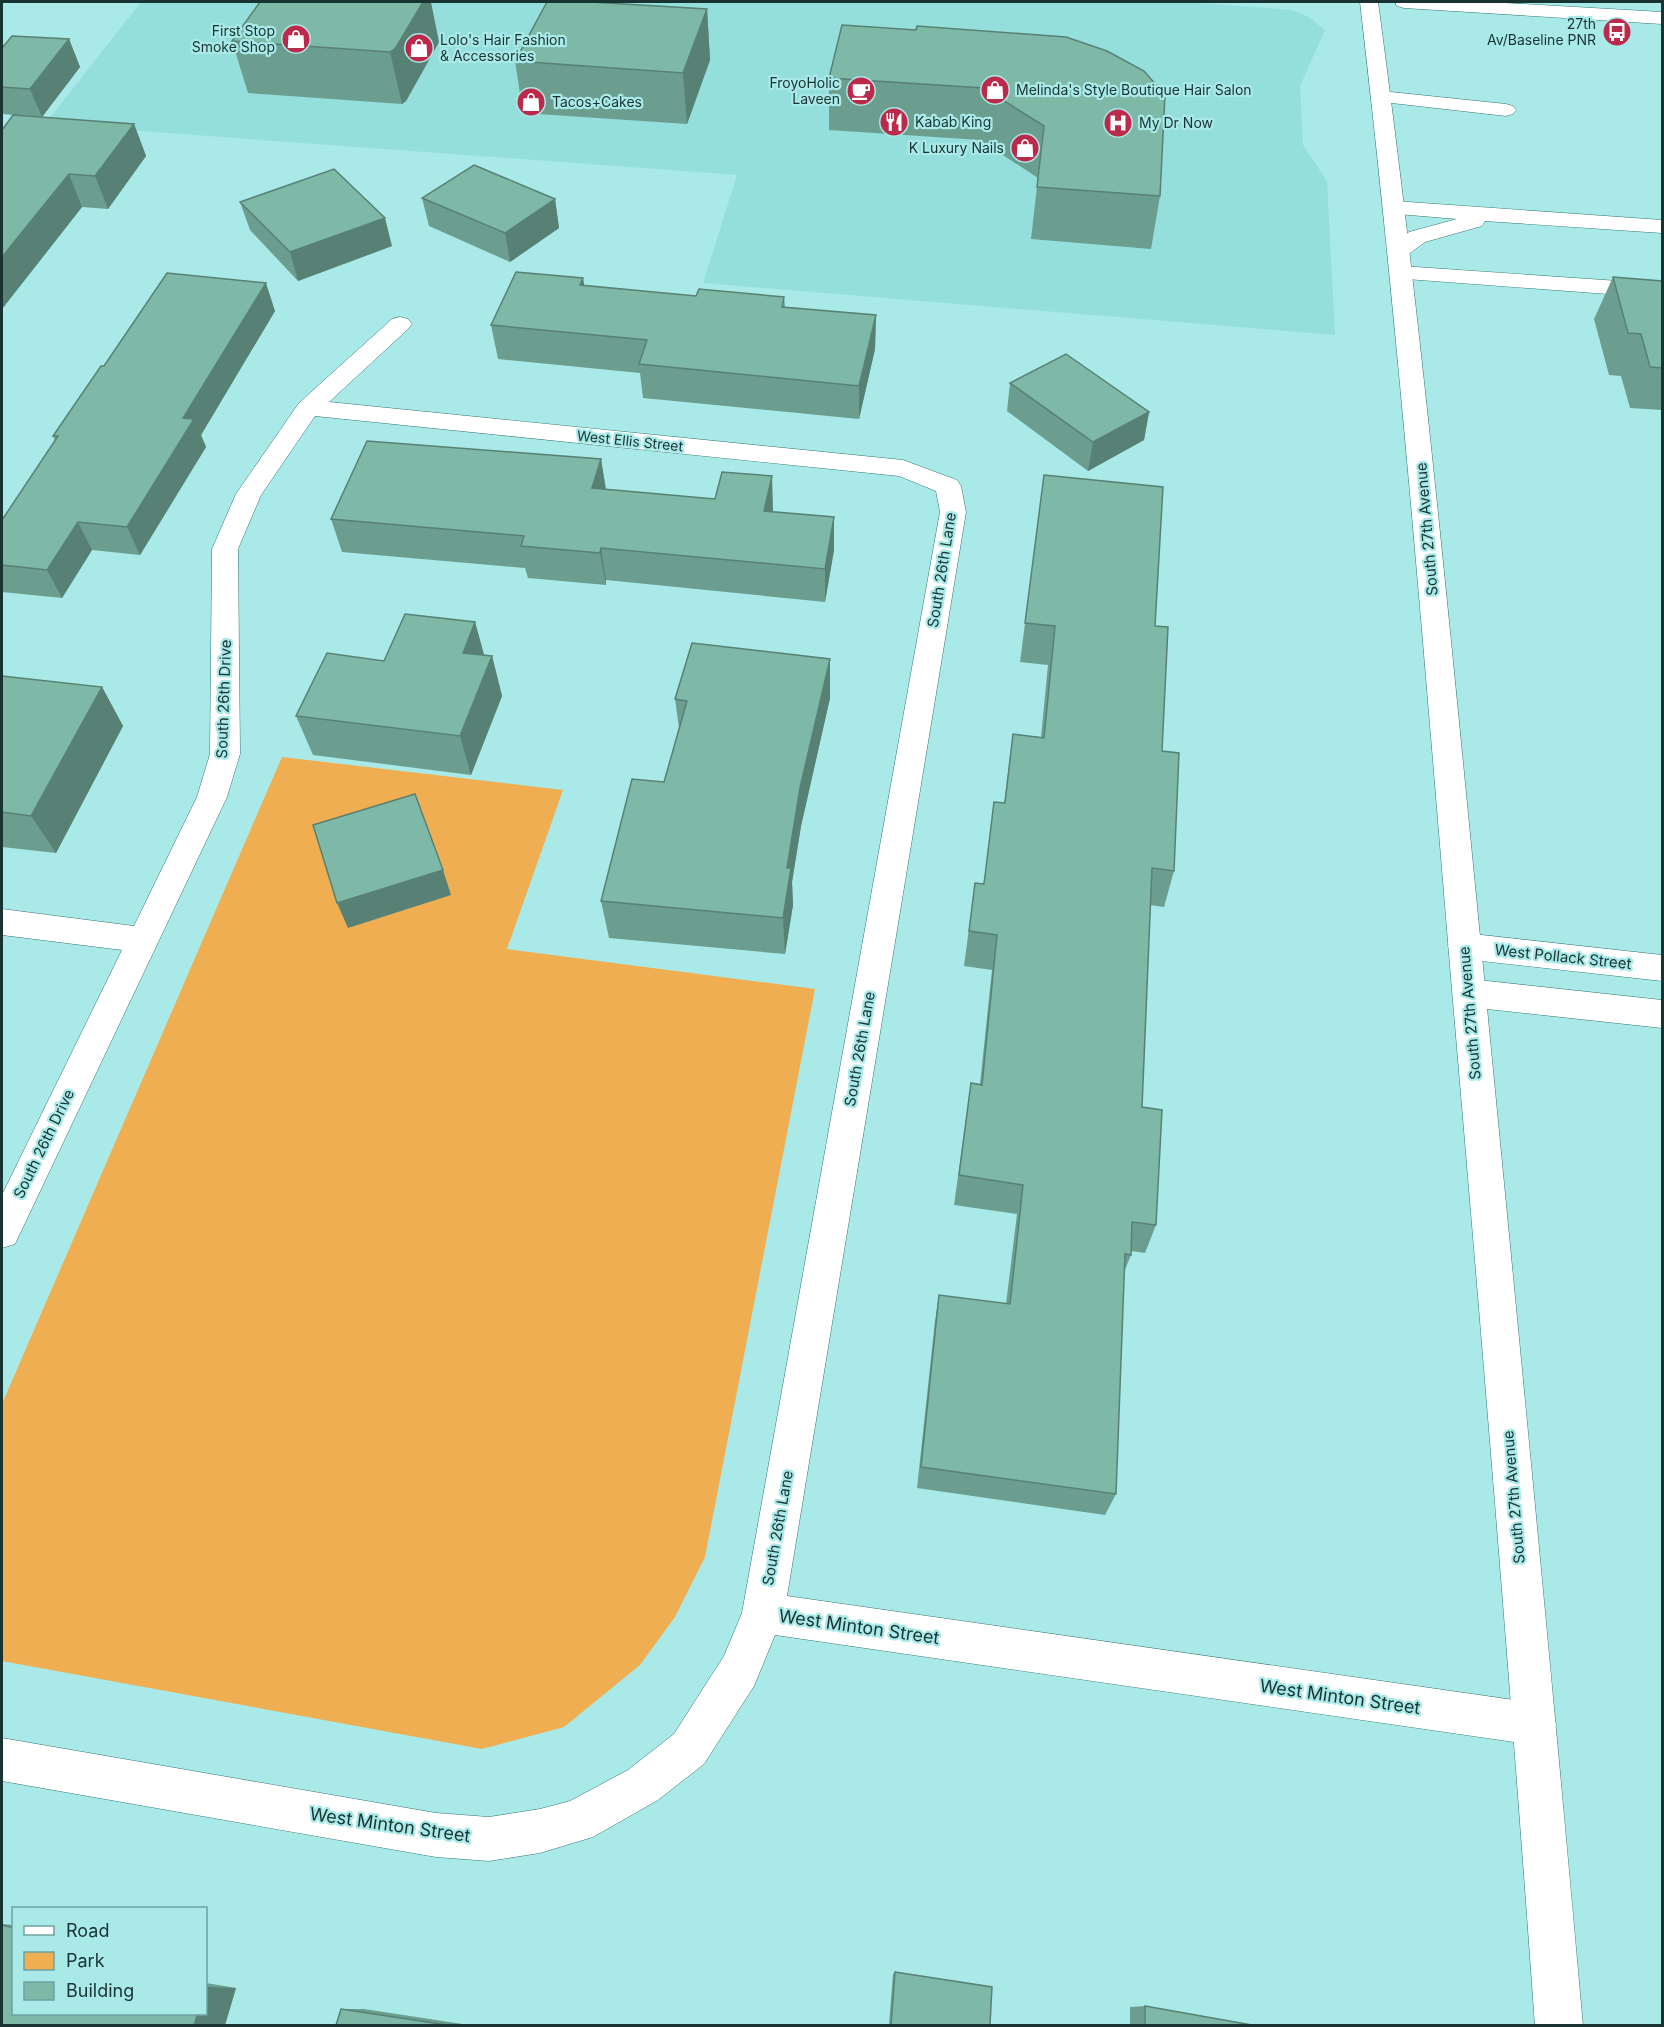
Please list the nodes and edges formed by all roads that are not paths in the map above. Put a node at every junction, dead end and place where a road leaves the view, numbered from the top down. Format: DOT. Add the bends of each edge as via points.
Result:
graph roads {
  1 [pos="1369,2"];
  2 [pos="1404,2"];
  3 [pos="1662,18"];
  4 [pos="1381,97"];
  5 [pos="1506,110"];
  6 [pos="1394,208"];
  7 [pos="1518,217"];
  8 [pos="1662,227"];
  9 [pos="1399,262"];
  10 [pos="1662,291"];
  11 [pos="400,324"];
  12 [pos="308,408"];
  13 [pos="948,486"];
  14 [pos="2,922"];
  15 [pos="142,940"];
  16 [pos="1464,946"];
  17 [pos="1662,968"];
  18 [pos="1468,993"];
  19 [pos="1662,1014"];
  20 [pos="2,1232"];
  21 [pos="763,1613"];
  22 [pos="1535,1725"];
  23 [pos="2,1760"];
  24 [pos="1559,2025"];
  1 -- 4 [label="street, South 27th Avenue"];
  2 -- 3 [label="street"];
  4 -- 5 [label="street"];
  4 -- 6 [label="street, South 27th Avenue"];
  6 -- 7 [label="street"];
  6 -- 9 [label="street, South 27th Avenue"];
  7 -- 8 [label="street"];
  7 -- 9 [label="street" via="1475,221 1417,237"];
  9 -- 10 [label="street"];
  9 -- 16 [label="street, South 27th Avenue" via="1424,493"];
  11 -- 12 [label="street, South 26th Drive"];
  12 -- 13 [label="street, West Ellis Street" via="903,468"];
  12 -- 15 [label="street, South 26th Drive" via="249,494 225,549 225,754 212,797"];
  13 -- 21 [label="street, South 26th Lane" via="953,512"];
  14 -- 15 [label="street"];
  15 -- 20 [label="street, South 26th Drive"];
  16 -- 17 [label="street, West Pollack Street"];
  16 -- 18 [label="street, South 27th Avenue"];
  18 -- 19 [label="street"];
  18 -- 22 [label="street, South 27th Avenue"];
  21 -- 22 [label="street, West Minton Street"];
  21 -- 23 [label="street, West Minton Street" via="739,1671 688,1749 643,1785 577,1821 540,1831 489,1839 436,1835"];
  22 -- 24 [label="street, South 27th Avenue"];
}
